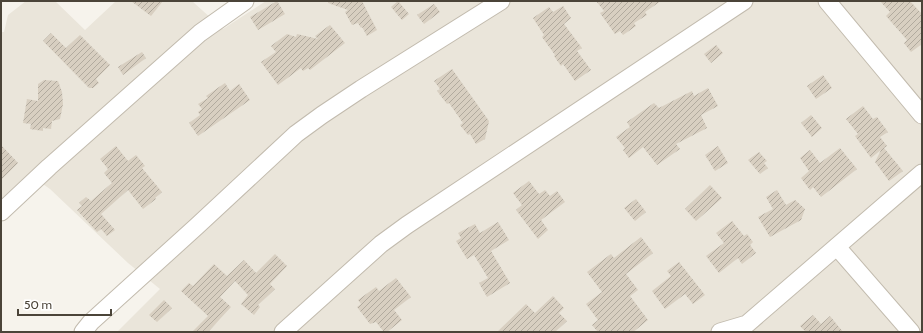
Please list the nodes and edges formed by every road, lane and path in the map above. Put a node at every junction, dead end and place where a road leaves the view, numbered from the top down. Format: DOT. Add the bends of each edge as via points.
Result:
graph roads {
  1 [pos="245,1"];
  2 [pos="501,1"];
  3 [pos="744,1"];
  4 [pos="827,1"];
  5 [pos="922,115"];
  6 [pos="922,173"];
  7 [pos="1,212"];
  8 [pos="837,247"];
  9 [pos="747,328"];
  10 [pos="83,332"];
  11 [pos="283,332"];
  12 [pos="720,332"];
  13 [pos="911,332"];
  1 -- 7 [label="street" via="200,33"];
  2 -- 10 [label="street" via="361,89 296,134"];
  3 -- 11 [label="street" via="407,225 381,244"];
  4 -- 5 [label="street"];
  6 -- 8 [label="street"];
  8 -- 9 [label="street"];
  8 -- 13 [label="street"];
  9 -- 12 [label="street"];
}
